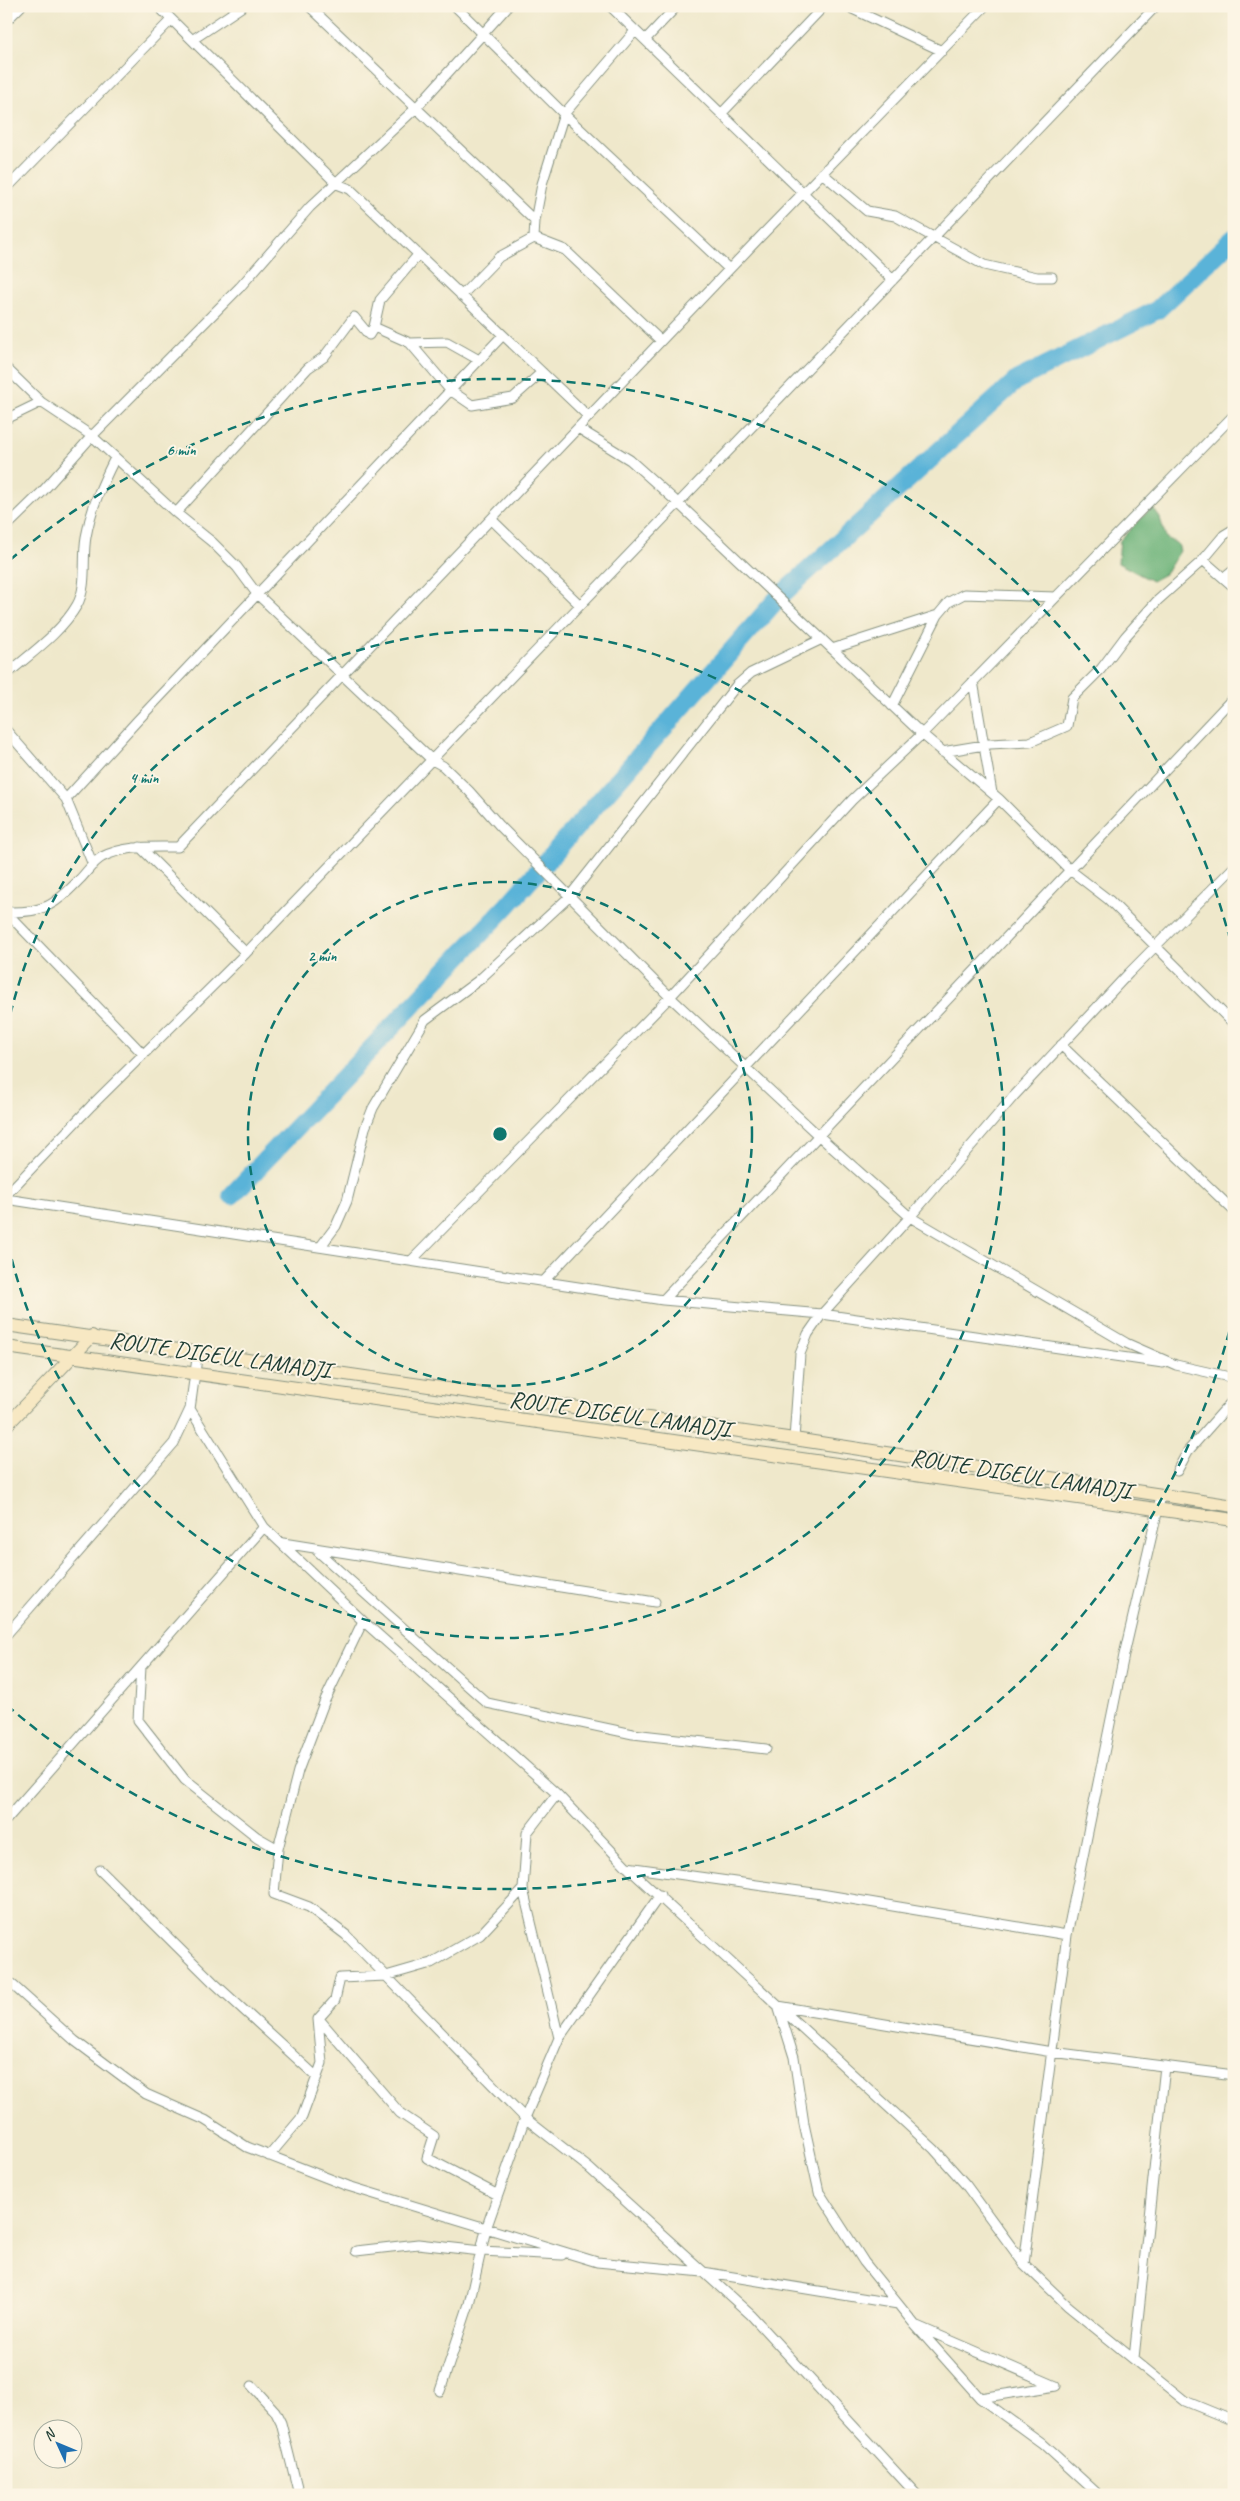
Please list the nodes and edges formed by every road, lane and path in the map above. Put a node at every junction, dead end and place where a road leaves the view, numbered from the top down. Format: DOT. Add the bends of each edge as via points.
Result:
graph roads {
  1 [pos="21,6"];
  2 [pos="158,6"];
  3 [pos="242,6"];
  4 [pos="309,6"];
  5 [pos="455,6"];
  6 [pos="508,6"];
  7 [pos="610,6"];
  8 [pos="677,6"];
  9 [pos="824,6"];
  10 [pos="846,6"];
  11 [pos="985,6"];
  12 [pos="1156,6"];
  13 [pos="172,20"];
  14 [pos="6,21"];
  15 [pos="635,31"];
  16 [pos="483,34"];
  17 [pos="192,40"];
  18 [pos="645,40"];
  19 [pos="942,51"];
  20 [pos="416,108"];
  21 [pos="564,114"];
  22 [pos="721,114"];
  23 [pos="822,173"];
  24 [pos="337,184"];
  25 [pos="6,189"];
  26 [pos="803,193"];
  27 [pos="535,221"];
  28 [pos="534,238"];
  29 [pos="934,239"];
  30 [pos="418,255"];
  31 [pos="729,269"];
  32 [pos="1052,277"];
  33 [pos="893,280"];
  34 [pos="461,296"];
  35 [pos="374,327"];
  36 [pos="502,335"];
  37 [pos="661,341"];
  38 [pos="410,343"];
  39 [pos="478,360"];
  40 [pos="6,368"];
  41 [pos="542,372"];
  42 [pos="450,390"];
  43 [pos="41,402"];
  44 [pos="1234,416"];
  45 [pos="588,417"];
  46 [pos="6,419"];
  47 [pos="578,428"];
  48 [pos="92,436"];
  49 [pos="115,458"];
  50 [pos="678,503"];
  51 [pos="176,513"];
  52 [pos="491,519"];
  53 [pos="6,527"];
  54 [pos="1234,529"];
  55 [pos="1204,560"];
  56 [pos="1234,570"];
  57 [pos="1224,578"];
  58 [pos="1234,587"];
  59 [pos="257,594"];
  60 [pos="1056,597"];
  61 [pos="580,605"];
  62 [pos="938,615"];
  63 [pos="822,639"];
  64 [pos="832,649"];
  65 [pos="6,675"];
  66 [pos="344,675"];
  67 [pos="973,681"];
  68 [pos="1234,697"];
  69 [pos="892,706"];
  70 [pos="6,730"];
  71 [pos="922,734"];
  72 [pos="985,745"];
  73 [pos="942,752"];
  74 [pos="432,760"];
  75 [pos="995,796"];
  76 [pos="66,799"];
  77 [pos="140,846"];
  78 [pos="92,865"];
  79 [pos="1234,867"];
  80 [pos="1070,870"];
  81 [pos="569,897"];
  82 [pos="6,912"];
  83 [pos="1156,945"];
  84 [pos="246,953"];
  85 [pos="670,997"];
  86 [pos="1234,1024"];
  87 [pos="1061,1045"];
  88 [pos="142,1054"];
  89 [pos="746,1067"];
  90 [pos="819,1136"];
  91 [pos="6,1195"];
  92 [pos="6,1199"];
  93 [pos="1234,1211"];
  94 [pos="910,1217"];
  95 [pos="321,1246"];
  96 [pos="412,1260"];
  97 [pos="543,1282"];
  98 [pos="663,1300"];
  99 [pos="822,1314"];
  100 [pos="6,1325"];
  101 [pos="92,1336"];
  102 [pos="6,1347"];
  103 [pos="198,1351"];
  104 [pos="73,1356"];
  105 [pos="1176,1365"];
  106 [pos="195,1373"];
  107 [pos="1234,1378"];
  108 [pos="1234,1399"];
  109 [pos="190,1409"];
  110 [pos="6,1426"];
  111 [pos="794,1439"];
  112 [pos="1177,1471"];
  113 [pos="1161,1496"];
  114 [pos="1234,1506"];
  115 [pos="1158,1509"];
  116 [pos="1234,1520"];
  117 [pos="264,1527"];
  118 [pos="283,1543"];
  119 [pos="314,1548"];
  120 [pos="655,1602"];
  121 [pos="363,1621"];
  122 [pos="6,1635"];
  123 [pos="141,1667"];
  124 [pos="766,1750"];
  125 [pos="557,1794"];
  126 [pos="6,1820"];
  127 [pos="278,1849"];
  128 [pos="627,1867"];
  129 [pos="100,1870"];
  130 [pos="523,1889"];
  131 [pos="660,1895"];
  132 [pos="1067,1935"];
  133 [pos="386,1976"];
  134 [pos="6,1979"];
  135 [pos="778,2006"];
  136 [pos="318,2019"];
  137 [pos="558,2038"];
  138 [pos="1052,2052"];
  139 [pos="1165,2066"];
  140 [pos="1234,2075"];
  141 [pos="317,2076"];
  142 [pos="525,2118"];
  143 [pos="269,2156"];
  144 [pos="498,2195"];
  145 [pos="486,2229"];
  146 [pos="356,2251"];
  147 [pos="481,2251"];
  148 [pos="577,2256"];
  149 [pos="1024,2264"];
  150 [pos="703,2272"];
  151 [pos="898,2304"];
  152 [pos="915,2325"];
  153 [pos="1134,2358"];
  154 [pos="252,2386"];
  155 [pos="440,2391"];
  156 [pos="980,2398"];
  157 [pos="1234,2421"];
  158 [pos="299,2495"];
  159 [pos="917,2495"];
  160 [pos="1098,2495"];
  1 -- 14 [label="street"];
  2 -- 13 [label="street"];
  3 -- 17 [label="street"];
  4 -- 20 [label="street"];
  5 -- 16 [label="street"];
  6 -- 16 [label="street"];
  7 -- 15 [label="street"];
  8 -- 18 [label="street"];
  9 -- 22 [label="street"];
  10 -- 19 [label="street"];
  11 -- 19 [label="street"];
  12 -- 29 [label="street"];
  13 -- 17 [label="street"];
  13 -- 25 [label="street"];
  15 -- 18 [label="street"];
  15 -- 21 [label="street"];
  16 -- 20 [label="street"];
  16 -- 21 [label="street"];
  17 -- 24 [label="street"];
  18 -- 22 [label="street"];
  19 -- 23 [label="street"];
  20 -- 24 [label="street"];
  20 -- 27 [label="street"];
  21 -- 27 [label="street" via="542,184"];
  21 -- 31 [label="street"];
  22 -- 26 [label="street"];
  23 -- 26 [label="street"];
  23 -- 29 [label="street" via="866,211 894,216"];
  24 -- 30 [label="street" via="350,189"];
  24 -- 48 [label="street" via="310,208 240,287"];
  26 -- 31 [label="street"];
  26 -- 33 [label="street"];
  27 -- 28 [label="street"];
  28 -- 34 [label="street" via="499,256"];
  28 -- 37 [label="street" via="565,250"];
  29 -- 32 [label="street" via="984,265"];
  29 -- 33 [label="street"];
  30 -- 34 [label="street"];
  30 -- 35 [label="street" via="380,300"];
  31 -- 37 [label="street"];
  33 -- 50 [label="street"];
  34 -- 36 [label="street"];
  35 -- 38 [label="street"];
  35 -- 51 [label="street" via="369,335 354,317 324,357 308,368"];
  36 -- 39 [label="street"];
  36 -- 41 [label="street"];
  37 -- 45 [label="street"];
  38 -- 39 [label="street" via="447,342"];
  38 -- 42 [label="street"];
  39 -- 42 [label="street"];
  40 -- 43 [label="street"];
  41 -- 42 [label="street" via="513,398 472,405"];
  41 -- 45 [label="street"];
  42 -- 59 [label="street"];
  43 -- 46 [label="street"];
  43 -- 48 [label="street"];
  44 -- 60 [label="street"];
  45 -- 47 [label="street"];
  47 -- 50 [label="street" via="630,460"];
  47 -- 52 [label="street"];
  48 -- 49 [label="street"];
  48 -- 53 [label="street"];
  49 -- 51 [label="street"];
  49 -- 65 [label="street" via="94,502 77,605 54,632"];
  50 -- 61 [label="street"];
  50 -- 63 [label="street"];
  51 -- 59 [label="street" via="237,567"];
  52 -- 61 [label="street"];
  52 -- 66 [label="street"];
  54 -- 55 [label="street" via="1224,535"];
  55 -- 57 [label="street"];
  55 -- 72 [label="street" via="1157,601 1101,669 1072,698 1067,726 1030,742"];
  56 -- 57 [label="street"];
  57 -- 58 [label="street"];
  59 -- 66 [label="street"];
  59 -- 76 [label="street"];
  60 -- 62 [label="street" via="964,594 949,602"];
  60 -- 67 [label="street"];
  61 -- 74 [label="street"];
  62 -- 64 [label="street"];
  62 -- 69 [label="street"];
  63 -- 64 [label="street"];
  63 -- 81 [label="street" via="751,673 736,686"];
  64 -- 69 [label="street"];
  66 -- 74 [label="street"];
  66 -- 77 [label="street" via="178,846"];
  67 -- 71 [label="street"];
  67 -- 72 [label="street"];
  68 -- 80 [label="street"];
  69 -- 71 [label="street"];
  70 -- 76 [label="street"];
  71 -- 73 [label="street"];
  71 -- 85 [label="street" via="852,800"];
  72 -- 73 [label="street"];
  72 -- 75 [label="street"];
  73 -- 75 [label="street"];
  74 -- 81 [label="street" via="469,791"];
  74 -- 84 [label="street"];
  75 -- 80 [label="street"];
  75 -- 89 [label="street"];
  76 -- 78 [label="street"];
  77 -- 78 [label="street" via="102,858"];
  77 -- 84 [label="street"];
  78 -- 82 [label="street" via="51,906 35,912"];
  79 -- 83 [label="street"];
  80 -- 83 [label="street" via="1109,900"];
  80 -- 90 [label="street"];
  81 -- 85 [label="street"];
  81 -- 95 [label="street" via="479,980 426,1020 373,1108 347,1201 336,1226"];
  82 -- 88 [label="street"];
  83 -- 86 [label="street"];
  83 -- 87 [label="street"];
  84 -- 88 [label="street"];
  85 -- 89 [label="street"];
  85 -- 96 [label="street"];
  87 -- 93 [label="street"];
  87 -- 94 [label="street"];
  88 -- 91 [label="street"];
  89 -- 90 [label="street"];
  89 -- 97 [label="street"];
  90 -- 94 [label="street"];
  90 -- 98 [label="street"];
  92 -- 95 [label="street"];
  94 -- 99 [label="street"];
  94 -- 105 [label="street" via="1126,1343"];
  95 -- 96 [label="street"];
  96 -- 97 [label="street"];
  97 -- 98 [label="street"];
  98 -- 99 [label="street"];
  99 -- 105 [label="street"];
  99 -- 111 [label="street" via="808,1334 800,1354"];
  100 -- 101 [label="main road, ROUTE DIGEUL LAMADJI"];
  101 -- 103 [label="main road, ROUTE DIGEUL LAMADJI"];
  101 -- 104 [label="main road"];
  102 -- 104 [label="main road, ROUTE DIGEUL LAMADJI"];
  103 -- 106 [label="street"];
  103 -- 111 [label="main road, ROUTE DIGEUL LAMADJI"];
  104 -- 106 [label="main road, ROUTE DIGEUL LAMADJI"];
  104 -- 110 [label="main road"];
  105 -- 107 [label="street"];
  106 -- 109 [label="street"];
  106 -- 115 [label="main road, ROUTE DIGEUL LAMADJI"];
  108 -- 112 [label="street" via="1188,1452"];
  109 -- 117 [label="street"];
  109 -- 122 [label="street" via="174,1443"];
  111 -- 113 [label="main road, ROUTE DIGEUL LAMADJI"];
  113 -- 114 [label="main road, ROUTE DIGEUL LAMADJI"];
  113 -- 115 [label="street"];
  115 -- 116 [label="main road, ROUTE DIGEUL LAMADJI"];
  115 -- 132 [label="street" via="1124,1655"];
  117 -- 118 [label="street"];
  117 -- 123 [label="street"];
  118 -- 119 [label="street"];
  118 -- 121 [label="street"];
  119 -- 120 [label="street"];
  119 -- 124 [label="street" via="487,1703 633,1734"];
  121 -- 125 [label="street"];
  121 -- 127 [label="street" via="325,1700 298,1770"];
  123 -- 126 [label="street"];
  123 -- 127 [label="street" via="138,1720 185,1780 257,1838"];
  125 -- 128 [label="street"];
  125 -- 130 [label="street" via="527,1833"];
  127 -- 133 [label="street" via="274,1894 310,1906 346,1935"];
  128 -- 131 [label="street"];
  128 -- 132 [label="street" via="821,1894"];
  129 -- 141 [label="street" via="212,1982"];
  130 -- 133 [label="street" via="480,1935 431,1963"];
  130 -- 137 [label="street"];
  131 -- 135 [label="street"];
  131 -- 137 [label="street"];
  132 -- 138 [label="street"];
  133 -- 136 [label="street" via="340,1978 335,2000"];
  133 -- 142 [label="street"];
  134 -- 143 [label="street" via="75,2041 146,2094 205,2120 247,2148"];
  135 -- 138 [label="street"];
  135 -- 149 [label="street" via="934,2149 966,2185"];
  135 -- 151 [label="street" via="794,2057 819,2192 864,2262"];
  136 -- 141 [label="street" via="322,2063"];
  136 -- 144 [label="street" via="400,2113 434,2136 427,2158"];
  137 -- 142 [label="street"];
  138 -- 139 [label="street"];
  138 -- 149 [label="street"];
  139 -- 140 [label="street"];
  139 -- 153 [label="street"];
  141 -- 143 [label="street" via="302,2117"];
  142 -- 144 [label="street"];
  142 -- 150 [label="street" via="589,2168"];
  143 -- 145 [label="street" via="348,2186"];
  144 -- 145 [label="street"];
  145 -- 147 [label="street"];
  145 -- 148 [label="street"];
  146 -- 147 [label="street" via="418,2244"];
  147 -- 148 [label="street"];
  147 -- 155 [label="street"];
  148 -- 150 [label="street" via="597,2262"];
  149 -- 153 [label="street" via="1068,2306"];
  150 -- 151 [label="street"];
  150 -- 159 [label="street" via="757,2322"];
  151 -- 152 [label="street"];
  152 -- 156 [label="street"];
  152 -- 156 [label="street" via="1056,2386"];
  153 -- 157 [label="street" via="1185,2401"];
  154 -- 158 [label="street" via="274,2410 281,2423"];
  156 -- 160 [label="street" via="1042,2444"];
}
